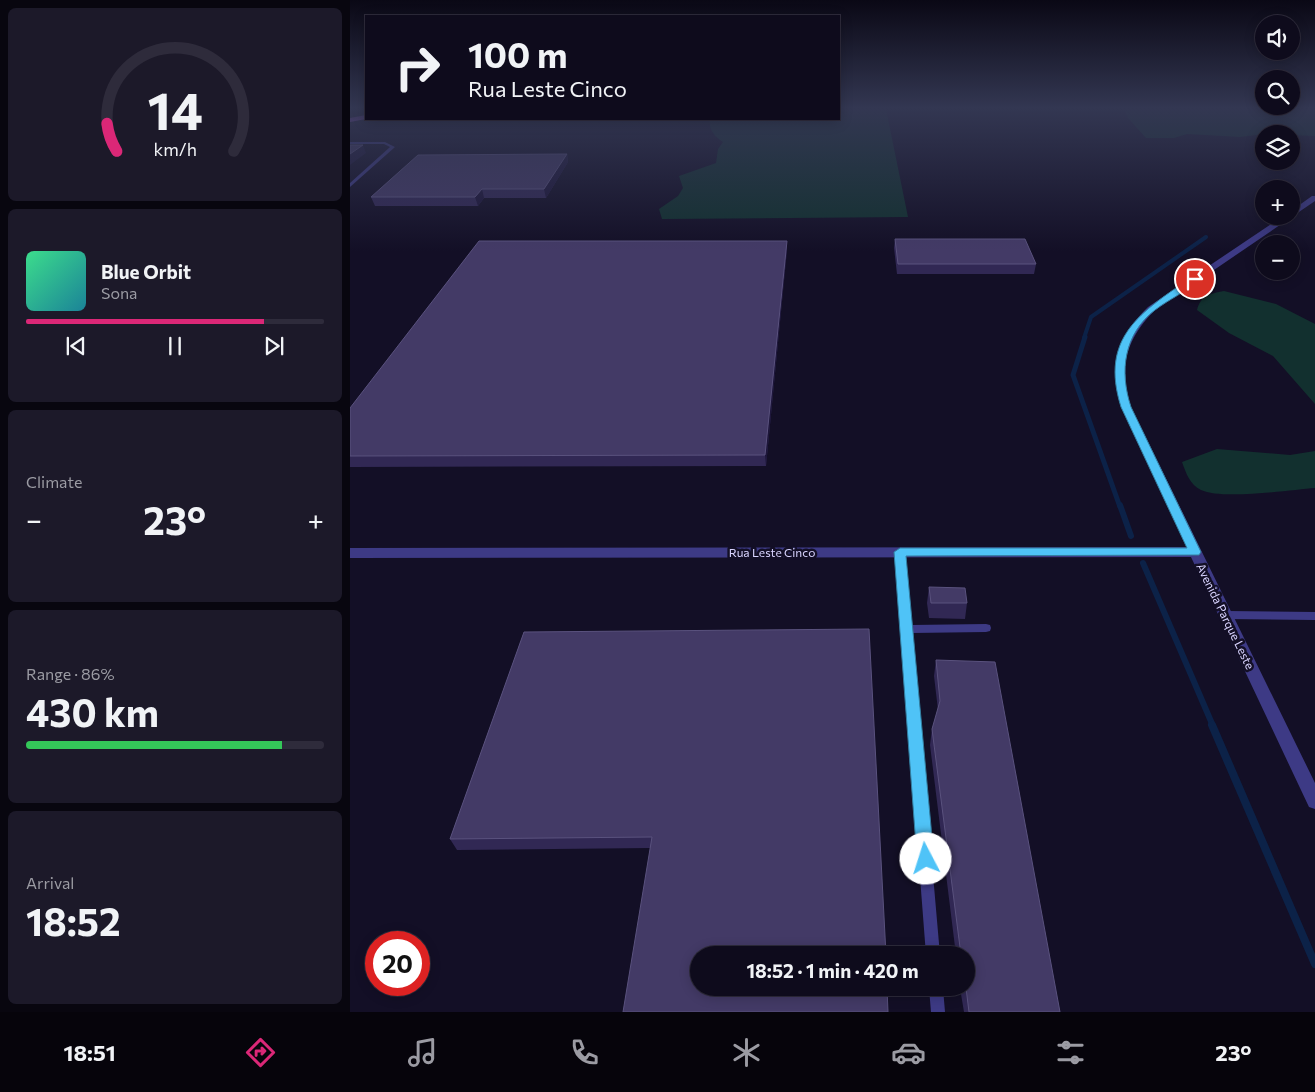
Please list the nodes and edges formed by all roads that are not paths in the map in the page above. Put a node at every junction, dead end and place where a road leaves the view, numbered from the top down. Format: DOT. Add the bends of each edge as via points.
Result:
graph roads {
  1 [pos="383,156"];
  2 [pos="350,186"];
  3 [pos="1315,198"];
  4 [pos="1300,208"];
  5 [pos="1275,225"];
  6 [pos="900,552"];
  7 [pos="1195,552"];
  8 [pos="350,554"];
  9 [pos="1227,615"];
  10 [pos="1315,616"];
  11 [pos="907,628"];
  12 [pos="986,628"];
  13 [pos="1315,801"];
  14 [pos="932,946"];
  15 [pos="937,996"];
  16 [pos="938,1012"];
  1 -- 2 [label="lane"];
  3 -- 4 [label="street"];
  5 -- 7 [label="street, Avenida Parque Leste" via="1151,309 1127,337 1122,350 1119,368 1126,407"];
  6 -- 7 [label="street, Rua Leste Cinco"];
  6 -- 8 [label="street, Rua Leste Cinco"];
  6 -- 11 [label="lane"];
  7 -- 9 [label="street, Avenida Parque Leste"];
  9 -- 10 [label="lane"];
  9 -- 13 [label="street, Avenida Parque Leste"];
  11 -- 12 [label="lane"];
  11 -- 14 [label="lane"];
  15 -- 16 [label="lane"];
}
